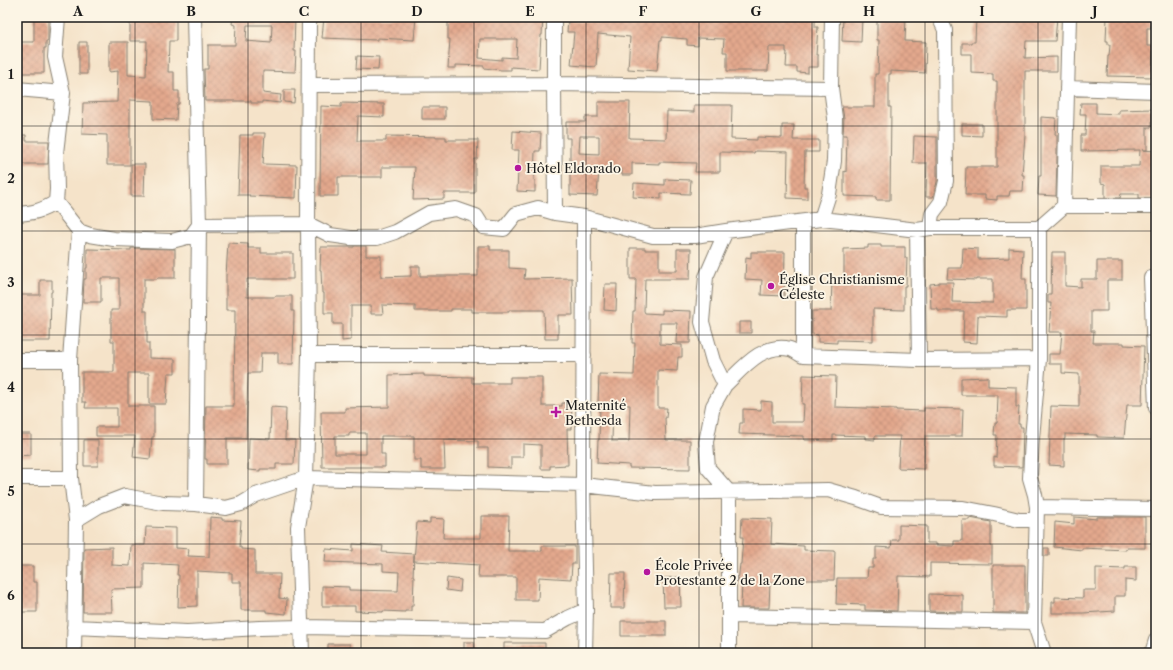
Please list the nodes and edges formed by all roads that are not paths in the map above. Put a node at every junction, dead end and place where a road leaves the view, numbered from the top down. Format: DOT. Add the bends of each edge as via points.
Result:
graph roads {
  1 [pos="58,17"];
  2 [pos="194,17"];
  3 [pos="309,17"];
  4 [pos="554,17"];
  5 [pos="832,17"];
  6 [pos="939,17"];
  7 [pos="1069,17"];
  8 [pos="554,84"];
  9 [pos="309,85"];
  10 [pos="831,88"];
  11 [pos="1067,88"];
  12 [pos="17,89"];
  13 [pos="1156,91"];
  14 [pos="63,93"];
  15 [pos="56,202"];
  16 [pos="1064,206"];
  17 [pos="1156,206"];
  18 [pos="555,213"];
  19 [pos="17,214"];
  20 [pos="584,217"];
  21 [pos="821,219"];
  22 [pos="803,222"];
  23 [pos="308,224"];
  24 [pos="199,225"];
  25 [pos="1039,228"];
  26 [pos="924,229"];
  27 [pos="79,231"];
  28 [pos="726,231"];
  29 [pos="1151,278"];
  30 [pos="309,355"];
  31 [pos="584,355"];
  32 [pos="803,356"];
  33 [pos="17,360"];
  34 [pos="70,360"];
  35 [pos="919,360"];
  36 [pos="1039,360"];
  37 [pos="725,385"];
  38 [pos="1156,408"];
  39 [pos="17,478"];
  40 [pos="71,478"];
  41 [pos="306,478"];
  42 [pos="583,485"];
  43 [pos="729,492"];
  44 [pos="196,504"];
  45 [pos="1156,509"];
  46 [pos="1037,514"];
  47 [pos="76,520"];
  48 [pos="586,610"];
  49 [pos="730,616"];
  50 [pos="1034,622"];
  51 [pos="74,627"];
  52 [pos="302,627"];
  53 [pos="1156,640"];
  54 [pos="74,653"];
  55 [pos="302,653"];
  56 [pos="585,653"];
  57 [pos="729,653"];
  58 [pos="1044,653"];
  59 [pos="1152,653"];
  1 -- 14 [label="street" via="55,57"];
  2 -- 24 [label="street"];
  3 -- 9 [label="street"];
  4 -- 8 [label="street"];
  5 -- 10 [label="street"];
  6 -- 26 [label="street" via="945,30 946,181 941,202"];
  7 -- 11 [label="street"];
  8 -- 9 [label="street"];
  8 -- 10 [label="street"];
  8 -- 18 [label="street"];
  9 -- 23 [label="street"];
  10 -- 21 [label="street" via="836,118 834,161 829,194"];
  11 -- 13 [label="street"];
  11 -- 16 [label="street"];
  12 -- 14 [label="street"];
  14 -- 15 [label="street" via="56,153"];
  15 -- 19 [label="street" via="45,209"];
  15 -- 27 [label="street"];
  16 -- 17 [label="street"];
  16 -- 25 [label="street"];
  18 -- 20 [label="street"];
  18 -- 23 [label="street" via="538,208 516,214 504,229 483,227 476,216 456,209 429,213 395,232 377,238 330,235"];
  20 -- 28 [label="street" via="653,236 695,236"];
  20 -- 31 [label="street"];
  21 -- 22 [label="street"];
  21 -- 26 [label="street"];
  22 -- 28 [label="street"];
  22 -- 32 [label="street"];
  23 -- 24 [label="street"];
  23 -- 30 [label="street"];
  24 -- 27 [label="street" via="191,236 172,241 114,240"];
  24 -- 44 [label="street"];
  25 -- 26 [label="street"];
  25 -- 36 [label="street"];
  26 -- 35 [label="street"];
  27 -- 34 [label="street"];
  28 -- 37 [label="street" via="706,277 702,322 713,361"];
  29 -- 38 [label="street"];
  30 -- 31 [label="street"];
  30 -- 41 [label="street"];
  31 -- 42 [label="street"];
  32 -- 35 [label="street"];
  32 -- 37 [label="street" via="790,349 773,348 749,361"];
  33 -- 34 [label="street"];
  34 -- 40 [label="street"];
  35 -- 36 [label="street"];
  36 -- 46 [label="street" via="1030,478"];
  37 -- 43 [label="street" via="713,406 706,442 708,468"];
  39 -- 40 [label="street"];
  40 -- 47 [label="street"];
  41 -- 42 [label="street"];
  41 -- 44 [label="street" via="226,508"];
  41 -- 52 [label="street" via="298,527"];
  42 -- 43 [label="street" via="655,493"];
  42 -- 48 [label="street"];
  43 -- 46 [label="street" via="828,490 881,507 963,508 1019,520"];
  43 -- 49 [label="street"];
  44 -- 47 [label="street" via="163,503 125,496 99,506"];
  45 -- 46 [label="street"];
  46 -- 50 [label="street"];
  47 -- 51 [label="street"];
  48 -- 52 [label="street" via="545,631"];
  48 -- 56 [label="street"];
  49 -- 50 [label="street"];
  49 -- 57 [label="street"];
  50 -- 58 [label="street"];
  51 -- 52 [label="street" via="187,632"];
  51 -- 54 [label="street"];
  52 -- 55 [label="street"];
  53 -- 59 [label="street"];
}
